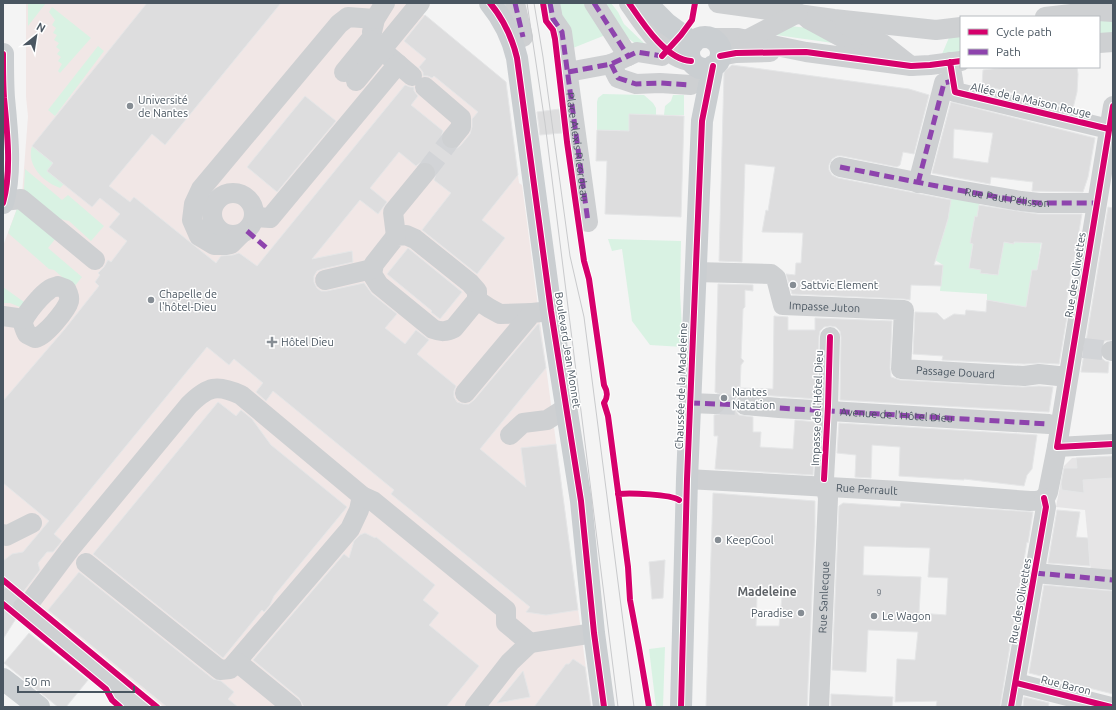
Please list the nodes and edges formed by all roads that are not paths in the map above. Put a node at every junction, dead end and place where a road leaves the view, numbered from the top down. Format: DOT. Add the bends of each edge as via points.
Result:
graph roads {
  1 [pos="420,3"];
  2 [pos="490,3"];
  3 [pos="515,3"];
  4 [pos="550,3"];
  5 [pos="594,3"];
  6 [pos="629,3"];
  7 [pos="646,3"];
  8 [pos="718,3"];
  9 [pos="380,11"];
  10 [pos="1113,12"];
  11 [pos="798,13"];
  12 [pos="1054,16"];
  13 [pos="834,18"];
  14 [pos="960,27"];
  15 [pos="523,37"];
  16 [pos="748,40"];
  17 [pos="1113,42"];
  18 [pos="1100,44"];
  19 [pos="376,45"];
  20 [pos="806,52"];
  21 [pos="3,54"];
  22 [pos="662,56"];
  23 [pos="702,59"];
  24 [pos="620,60"];
  25 [pos="876,61"];
  26 [pos="911,66"];
  27 [pos="955,68"];
  28 [pos="568,72"];
  29 [pos="412,76"];
  30 [pos="350,77"];
  31 [pos="1113,106"];
  32 [pos="1111,129"];
  33 [pos="452,138"];
  34 [pos="840,167"];
  35 [pos="425,173"];
  36 [pos="918,183"];
  37 [pos="3,202"];
  38 [pos="1096,203"];
  39 [pos="255,217"];
  40 [pos="588,222"];
  41 [pos="240,234"];
  42 [pos="396,236"];
  43 [pos="95,260"];
  44 [pos="372,269"];
  45 [pos="695,272"];
  46 [pos="326,280"];
  47 [pos="477,300"];
  48 [pos="904,310"];
  49 [pos="542,312"];
  50 [pos="3,316"];
  51 [pos="24,319"];
  52 [pos="830,337"];
  53 [pos="1068,377"];
  54 [pos="465,393"];
  55 [pos="690,403"];
  56 [pos="715,404"];
  57 [pos="745,405"];
  58 [pos="566,408"];
  59 [pos="828,410"];
  60 [pos="1049,424"];
  61 [pos="510,435"];
  62 [pos="1113,444"];
  63 [pos="1057,447"];
  64 [pos="687,479"];
  65 [pos="825,483"];
  66 [pos="362,496"];
  67 [pos="1044,498"];
  68 [pos="32,523"];
  69 [pos="3,534"];
  70 [pos="77,555"];
  71 [pos="1035,574"];
  72 [pos="1113,580"];
  73 [pos="594,633"];
  74 [pos="530,643"];
  75 [pos="237,662"];
  76 [pos="3,678"];
  77 [pos="1016,683"];
  78 [pos="39,707"];
  79 [pos="141,707"];
  80 [pos="292,707"];
  81 [pos="475,707"];
  82 [pos="604,707"];
  83 [pos="681,707"];
  84 [pos="819,707"];
  85 [pos="1012,707"];
  86 [pos="1111,707"];
  1 -- 19 [label="street"];
  2 -- 49 [label="main road, Boulevard Jean Monnet" via="504,22 513,41 517,58"];
  3 -- 15 [label="street"];
  4 -- 28 [label="street, Place Alexis Ricordeau" via="552,19 562,32"];
  5 -- 24 [label="street"];
  6 -- 23 [label="street" via="663,47 680,59"];
  7 -- 23 [label="main road"];
  8 -- 11 [label="street"];
  9 -- 19 [label="street"];
  9 -- 41 [label="street" via="348,17 339,24 201,188 194,204 192,220 199,236 214,245 226,245 231,244"];
  10 -- 12 [label="street" via="1098,11"];
  11 -- 13 [label="street"];
  11 -- 16 [label="street"];
  11 -- 25 [label="street" via="843,38"];
  13 -- 14 [label="street" via="936,30"];
  13 -- 26 [label="street" via="883,44"];
  16 -- 20 [label="street"];
  16 -- 23 [label="street" via="723,37"];
  17 -- 18 [label="street"];
  19 -- 29 [label="street"];
  19 -- 30 [label="street"];
  20 -- 23 [label="street" via="736,53"];
  20 -- 25 [label="street"];
  21 -- 37 [label="main road" via="8,139 7,184"];
  22 -- 24 [label="street" via="637,52"];
  23 -- 24 [label="street" via="660,83 636,84 618,78"];
  23 -- 45 [label="main road, Chaussée de la Madeleine" via="702,121"];
  24 -- 28 [label="street"];
  25 -- 26 [label="street"];
  26 -- 27 [label="street"];
  27 -- 32 [label="street, Allée de la Maison Rouge" via="955,92"];
  27 -- 36 [label="street" via="944,83"];
  28 -- 40 [label="street, Place Alexis Ricordeau"];
  29 -- 33 [label="street" via="461,118 461,128"];
  29 -- 39 [label="street" via="270,218"];
  31 -- 32 [label="street, Rue des Olivettes"];
  32 -- 38 [label="street, Rue des Olivettes"];
  34 -- 36 [label="street, Rue Paul Pélisson"];
  35 -- 42 [label="street" via="393,212"];
  36 -- 38 [label="street, Rue Paul Pélisson" via="1021,201"];
  37 -- 43 [label="street" via="21,199"];
  38 -- 53 [label="street, Rue des Olivettes" via="1078,347"];
  39 -- 41 [label="street" via="252,226"];
  39 -- 41 [label="street" via="252,203 239,193 227,193 215,203 212,210 216,227 231,236"];
  42 -- 44 [label="street"];
  42 -- 47 [label="street" via="406,235 415,239 477,290"];
  44 -- 46 [label="street"];
  44 -- 47 [label="street" via="378,285 438,331 444,332 454,328"];
  45 -- 48 [label="street, Impasse Juton" via="771,274 776,278 783,305"];
  45 -- 55 [label="main road, Chaussée de la Madeleine"];
  47 -- 49 [label="street" via="500,314"];
  48 -- 53 [label="street, Passage Douard" via="901,369"];
  49 -- 54 [label="street"];
  49 -- 58 [label="main road, Boulevard Jean Monnet"];
  50 -- 51 [label="street"];
  52 -- 59 [label="street, Impasse de l'Hôtel Dieu"];
  53 -- 63 [label="street, Rue des Olivettes"];
  55 -- 56 [label="street"];
  55 -- 64 [label="main road, Chaussée de la Madeleine"];
  57 -- 59 [label="street, Avenue de l'Hôtel Dieu"];
  58 -- 61 [label="street" via="547,420 523,423"];
  58 -- 73 [label="main road, Boulevard Jean Monnet" via="580,501"];
  59 -- 60 [label="street, Avenue de l'Hôtel Dieu"];
  59 -- 65 [label="street, Impasse de l'Hôtel Dieu"];
  62 -- 63 [label="street"];
  63 -- 67 [label="street, Rue des Olivettes" via="1048,492"];
  64 -- 65 [label="street, Rue Perrault"];
  64 -- 83 [label="main road, Chaussée de la Madeleine"];
  65 -- 67 [label="street, Rue Perrault" via="1030,502"];
  65 -- 84 [label="street, Rue Sanlecque" via="828,498"];
  66 -- 70 [label="street" via="241,395 228,389 214,388 201,394 189,405"];
  66 -- 74 [label="street" via="374,502 506,610 506,623"];
  66 -- 75 [label="street" via="350,529"];
  67 -- 71 [label="street, Rue des Olivettes" via="1046,508"];
  68 -- 69 [label="street" via="6,536"];
  70 -- 75 [label="street" via="220,670 230,669"];
  70 -- 79 [label="street" via="24,608"];
  71 -- 72 [label="street"];
  71 -- 77 [label="street, Rue des Olivettes"];
  73 -- 74 [label="street"];
  73 -- 82 [label="main road, Boulevard Jean Monnet"];
  74 -- 81 [label="street" via="510,662"];
  75 -- 80 [label="street"];
  76 -- 78 [label="main road"];
  77 -- 85 [label="street, Rue des Olivettes"];
  77 -- 86 [label="street, Rue Baron"];
}
